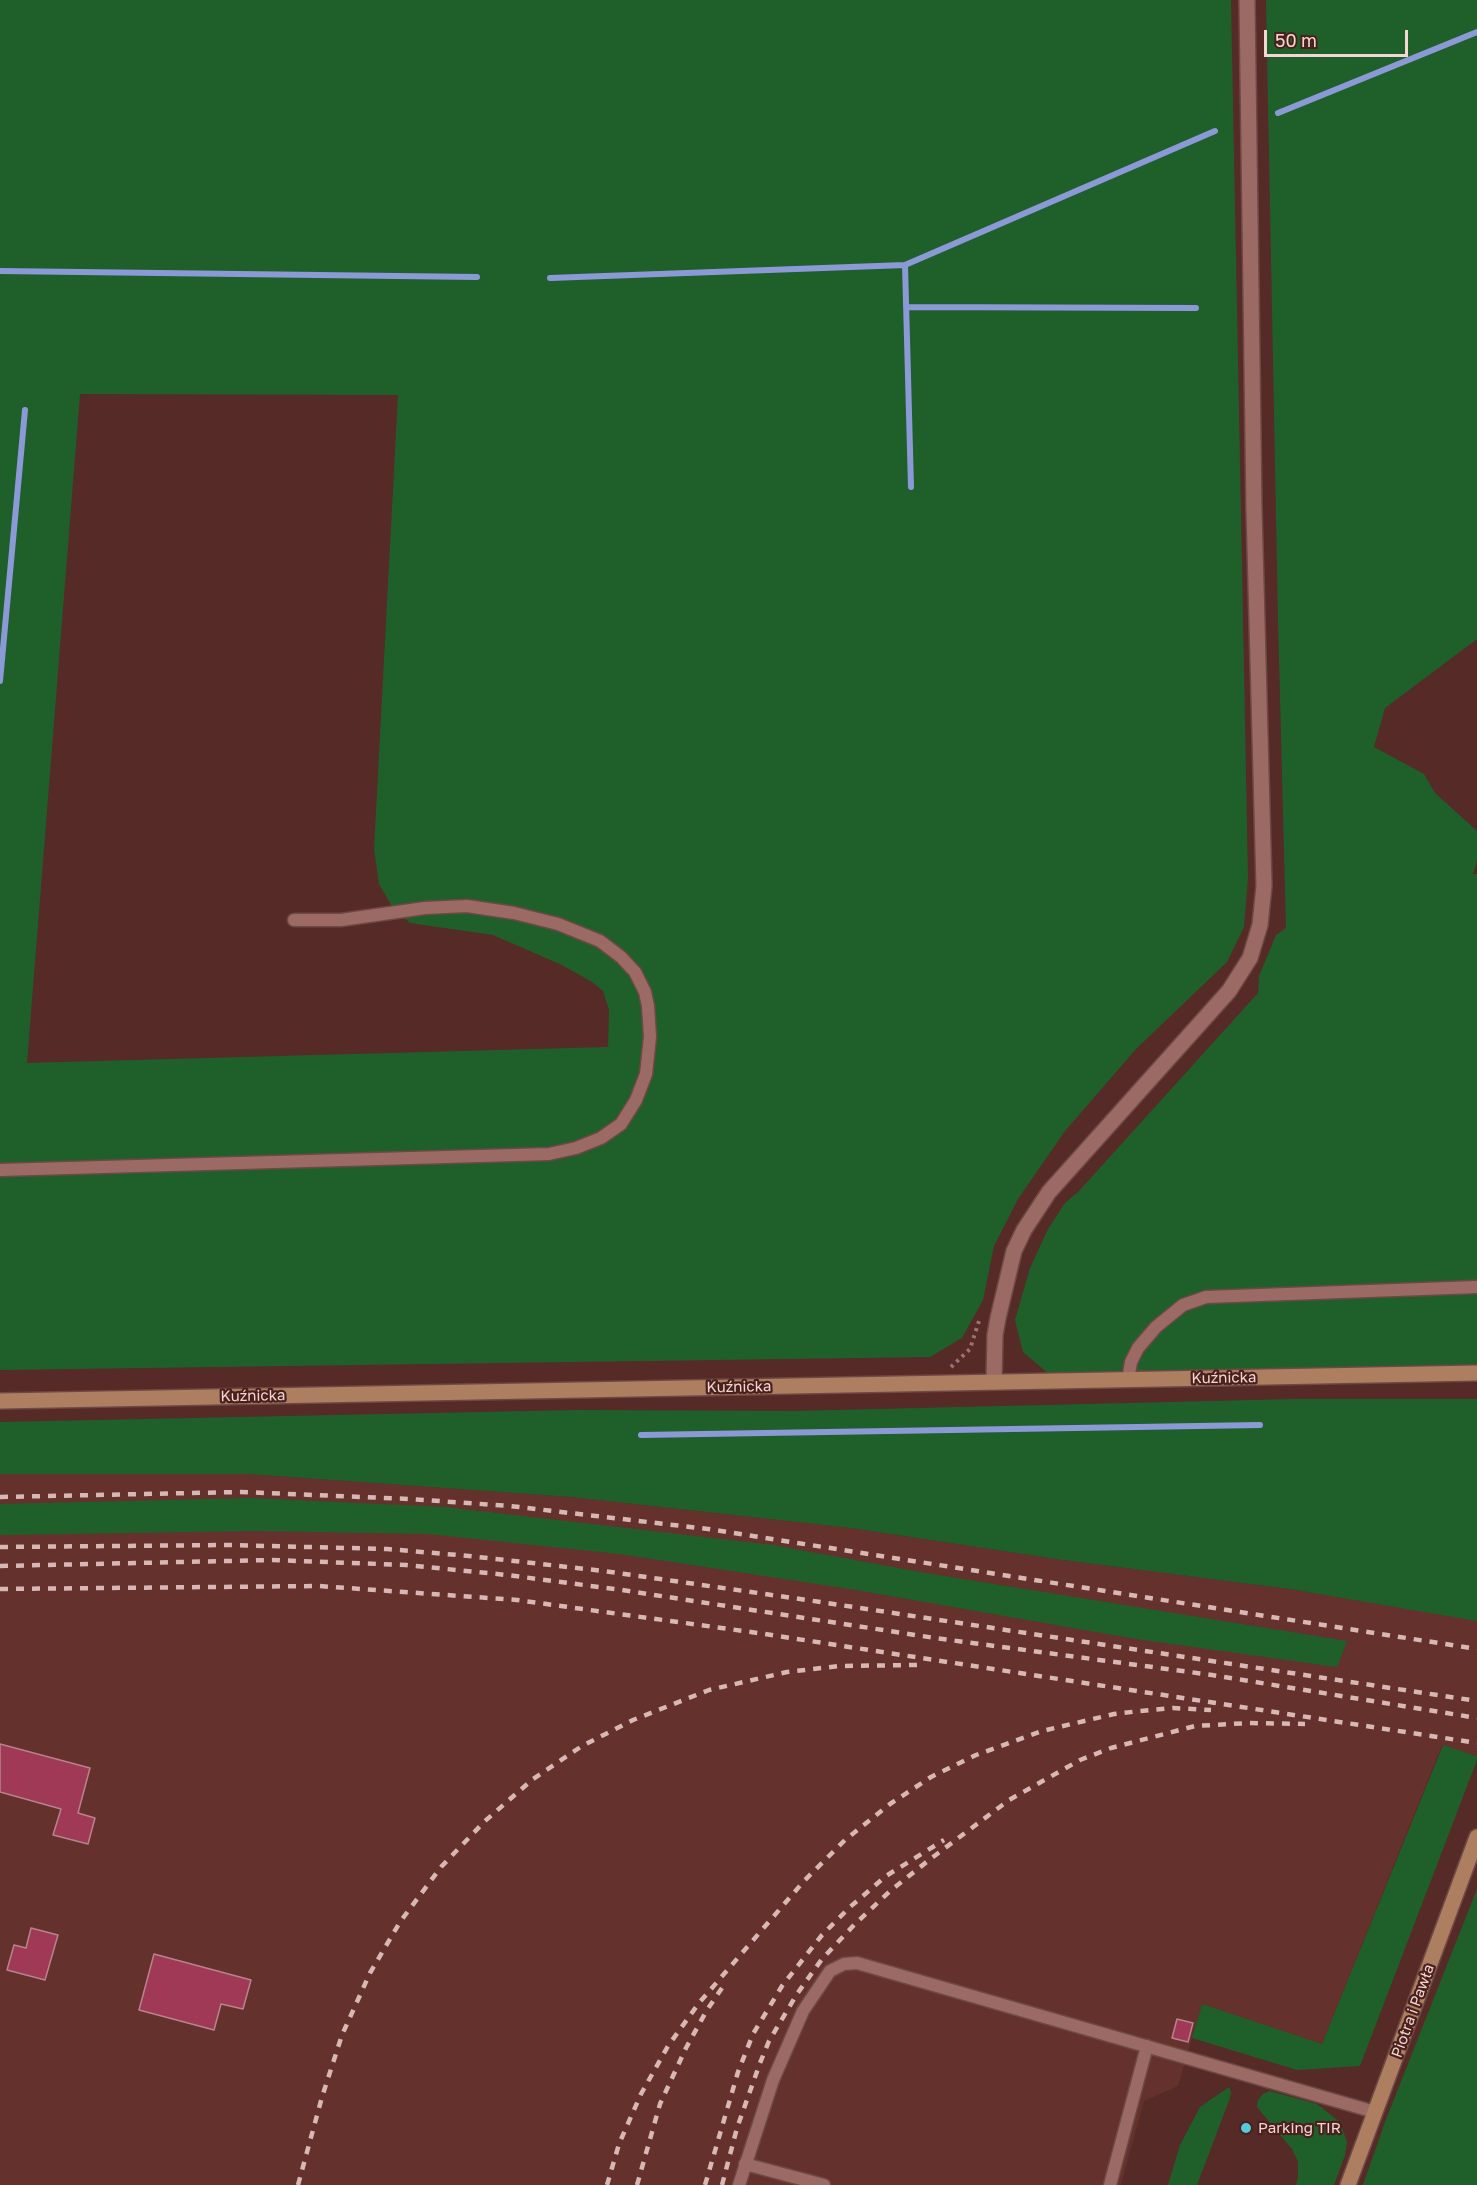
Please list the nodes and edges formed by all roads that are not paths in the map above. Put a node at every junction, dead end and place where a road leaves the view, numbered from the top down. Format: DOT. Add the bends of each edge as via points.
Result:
graph roads {
  1 [pos="1247,0"];
  2 [pos="294,920"];
  3 [pos="0,1170"];
  4 [pos="1477,1287"];
  5 [pos="1477,1373"];
  6 [pos="1128,1380"];
  7 [pos="994,1382"];
  8 [pos="0,1401"];
  9 [pos="1477,1837"];
  10 [pos="1147,2046"];
  11 [pos="1375,2112"];
  12 [pos="745,2164"];
  13 [pos="739,2185"];
  14 [pos="824,2185"];
  15 [pos="1110,2185"];
  16 [pos="1348,2185"];
  1 -- 7 [label="street" via="1264,886 1260,925 1251,958 1229,991 1101,1131 1036,1210 1014,1251 995,1335"];
  2 -- 3 [label="lane" via="341,920 467,906 558,924 600,941 635,972 645,992 650,1037 646,1074 636,1100 621,1124 601,1138 549,1154"];
  4 -- 6 [label="lane" via="1206,1297 1183,1305 1156,1327 1138,1348"];
  5 -- 6 [label="street, Kuźnicka"];
  6 -- 7 [label="street, Kuźnicka"];
  7 -- 8 [label="street, Kuźnicka"];
  9 -- 11 [label="street, Piotra i Pawła"];
  10 -- 11 [label="lane"];
  10 -- 12 [label="lane" via="857,1963 844,1964 830,1971 803,2011 773,2080"];
  10 -- 15 [label="lane"];
  11 -- 16 [label="street, Piotra i Pawła"];
  12 -- 13 [label="lane"];
  12 -- 14 [label="lane"];
}
